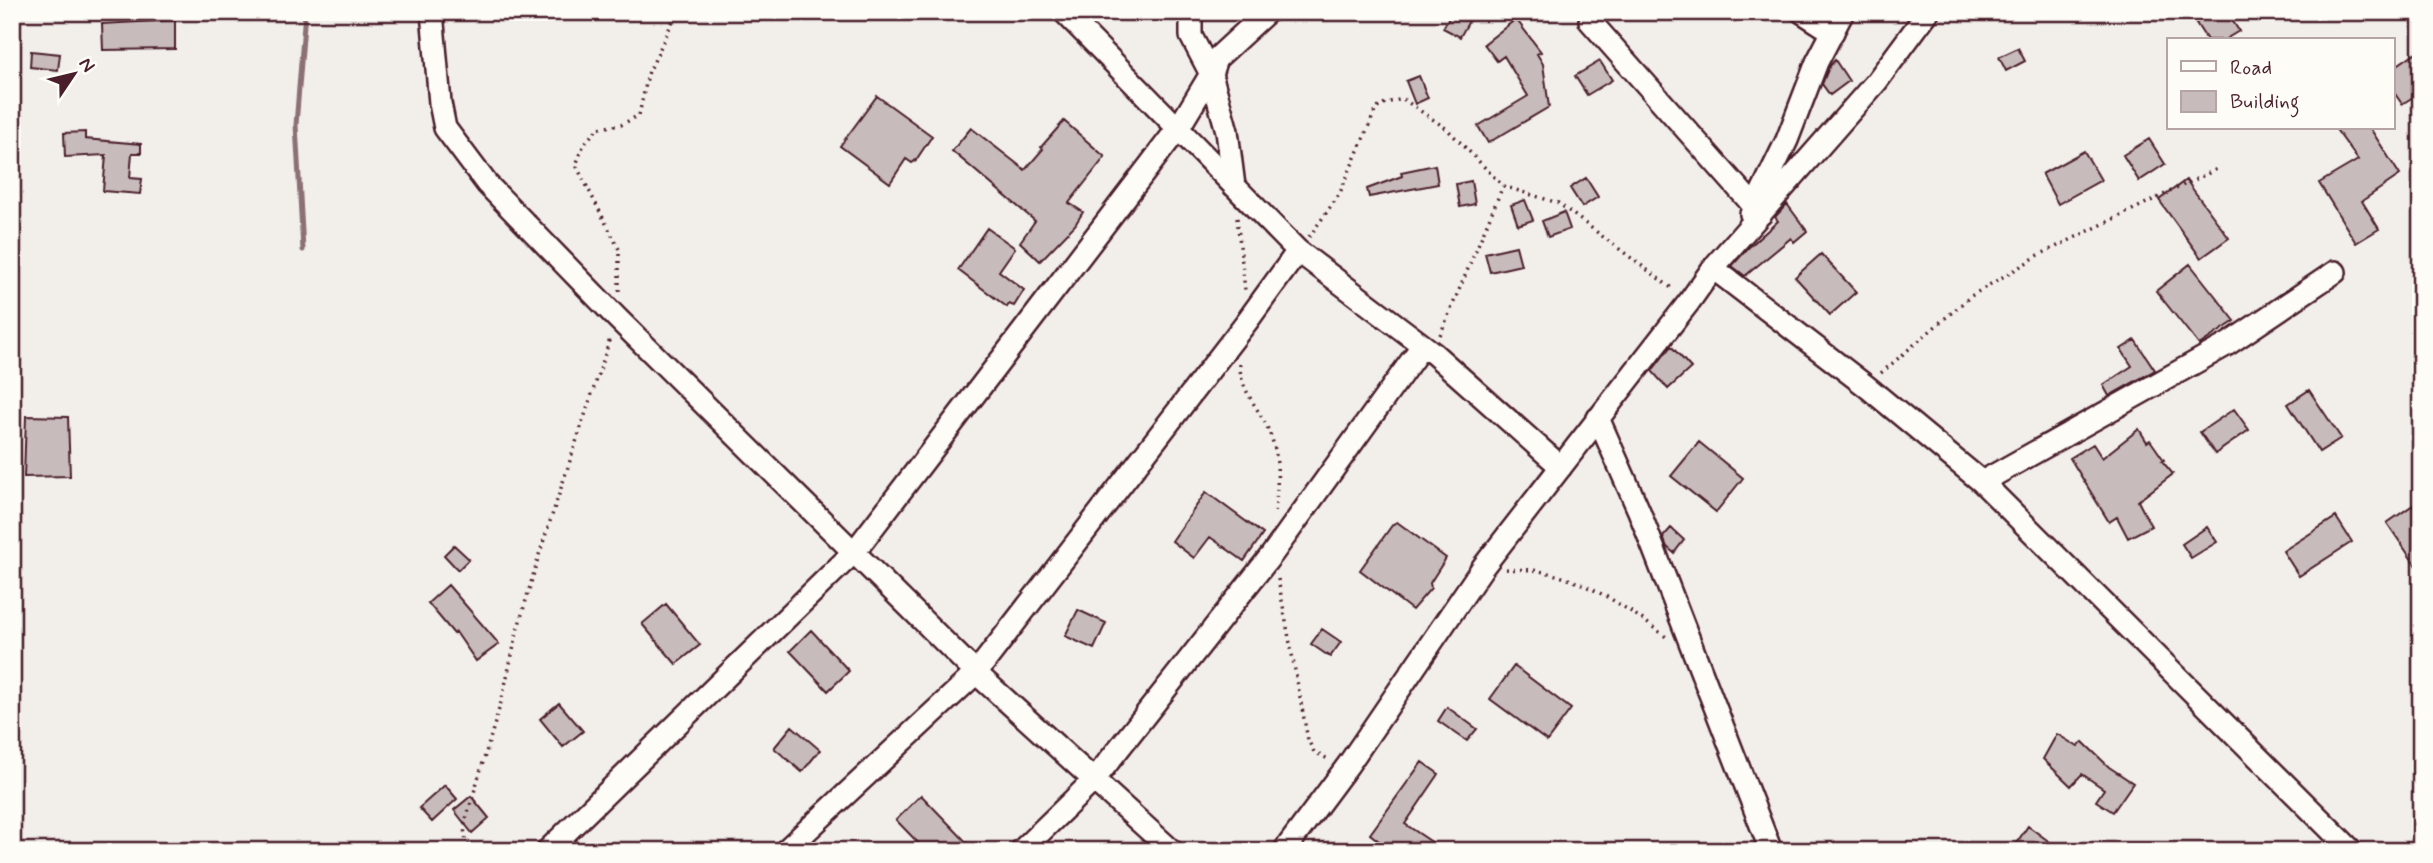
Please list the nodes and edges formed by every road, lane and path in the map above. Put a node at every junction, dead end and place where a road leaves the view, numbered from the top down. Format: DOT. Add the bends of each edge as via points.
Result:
graph roads {
  1 [pos="432,12"];
  2 [pos="677,12"];
  3 [pos="1064,12"];
  4 [pos="1191,12"];
  5 [pos="1267,12"];
  6 [pos="1802,12"];
  7 [pos="1843,12"];
  8 [pos="1928,12"];
  9 [pos="1590,21"];
  10 [pos="1833,32"];
  11 [pos="1211,74"];
  12 [pos="1179,127"];
  13 [pos="2217,169"];
  14 [pos="1234,186"];
  15 [pos="1503,186"];
  16 [pos="1758,211"];
  17 [pos="1298,251"];
  18 [pos="1713,268"];
  19 [pos="2335,272"];
  20 [pos="1689,302"];
  21 [pos="617,318"];
  22 [pos="1248,320"];
  23 [pos="1427,350"];
  24 [pos="1240,360"];
  25 [pos="1866,386"];
  26 [pos="1598,418"];
  27 [pos="1562,467"];
  28 [pos="1982,482"];
  29 [pos="855,551"];
  30 [pos="1273,553"];
  31 [pos="1483,567"];
  32 [pos="1666,637"];
  33 [pos="976,673"];
  34 [pos="1348,765"];
  35 [pos="1094,780"];
  36 [pos="473,851"];
  37 [pos="547,851"];
  38 [pos="785,851"];
  39 [pos="1021,851"];
  40 [pos="1172,851"];
  41 [pos="1284,851"];
  42 [pos="1771,851"];
  43 [pos="2353,851"];
  1 -- 21 [label="street" via="446,128 487,184"];
  2 -- 21 [label="path" via="649,75 639,115 621,125 598,128 584,144 576,165 619,249"];
  3 -- 12 [label="street"];
  4 -- 11 [label="street" via="1191,36"];
  5 -- 11 [label="street" via="1216,59"];
  6 -- 10 [label="street"];
  7 -- 10 [label="street"];
  8 -- 16 [label="street" via="1877,81"];
  9 -- 16 [label="street"];
  10 -- 16 [label="street"];
  11 -- 12 [label="street"];
  11 -- 14 [label="street" via="1227,131"];
  12 -- 14 [label="street"];
  12 -- 29 [label="street"];
  13 -- 25 [label="path" via="2039,255 1972,296"];
  14 -- 17 [label="street"];
  14 -- 22 [label="path"];
  15 -- 17 [label="path" via="1447,129 1419,108 1403,99 1385,103 1376,109 1339,195"];
  15 -- 20 [label="path" via="1558,203"];
  15 -- 23 [label="path"];
  16 -- 18 [label="street" via="1739,241"];
  17 -- 22 [label="street"];
  17 -- 23 [label="street"];
  18 -- 20 [label="street"];
  18 -- 25 [label="street"];
  19 -- 28 [label="street" via="2228,344"];
  20 -- 26 [label="street"];
  21 -- 29 [label="street"];
  21 -- 36 [label="path" via="539,555 466,819 463,831"];
  22 -- 33 [label="street"];
  23 -- 27 [label="street"];
  23 -- 30 [label="street"];
  24 -- 30 [label="path" via="1243,384 1270,433 1278,462"];
  25 -- 28 [label="street"];
  26 -- 27 [label="street"];
  26 -- 42 [label="street" via="1639,510"];
  27 -- 31 [label="street"];
  28 -- 43 [label="street"];
  29 -- 33 [label="street"];
  29 -- 37 [label="street"];
  30 -- 34 [label="path" via="1308,740 1322,758"];
  30 -- 35 [label="street"];
  31 -- 32 [label="path" via="1539,571 1585,586 1627,608"];
  31 -- 34 [label="street"];
  33 -- 35 [label="street"];
  33 -- 38 [label="street"];
  34 -- 41 [label="street"];
  35 -- 39 [label="street"];
  35 -- 40 [label="street"];
}
